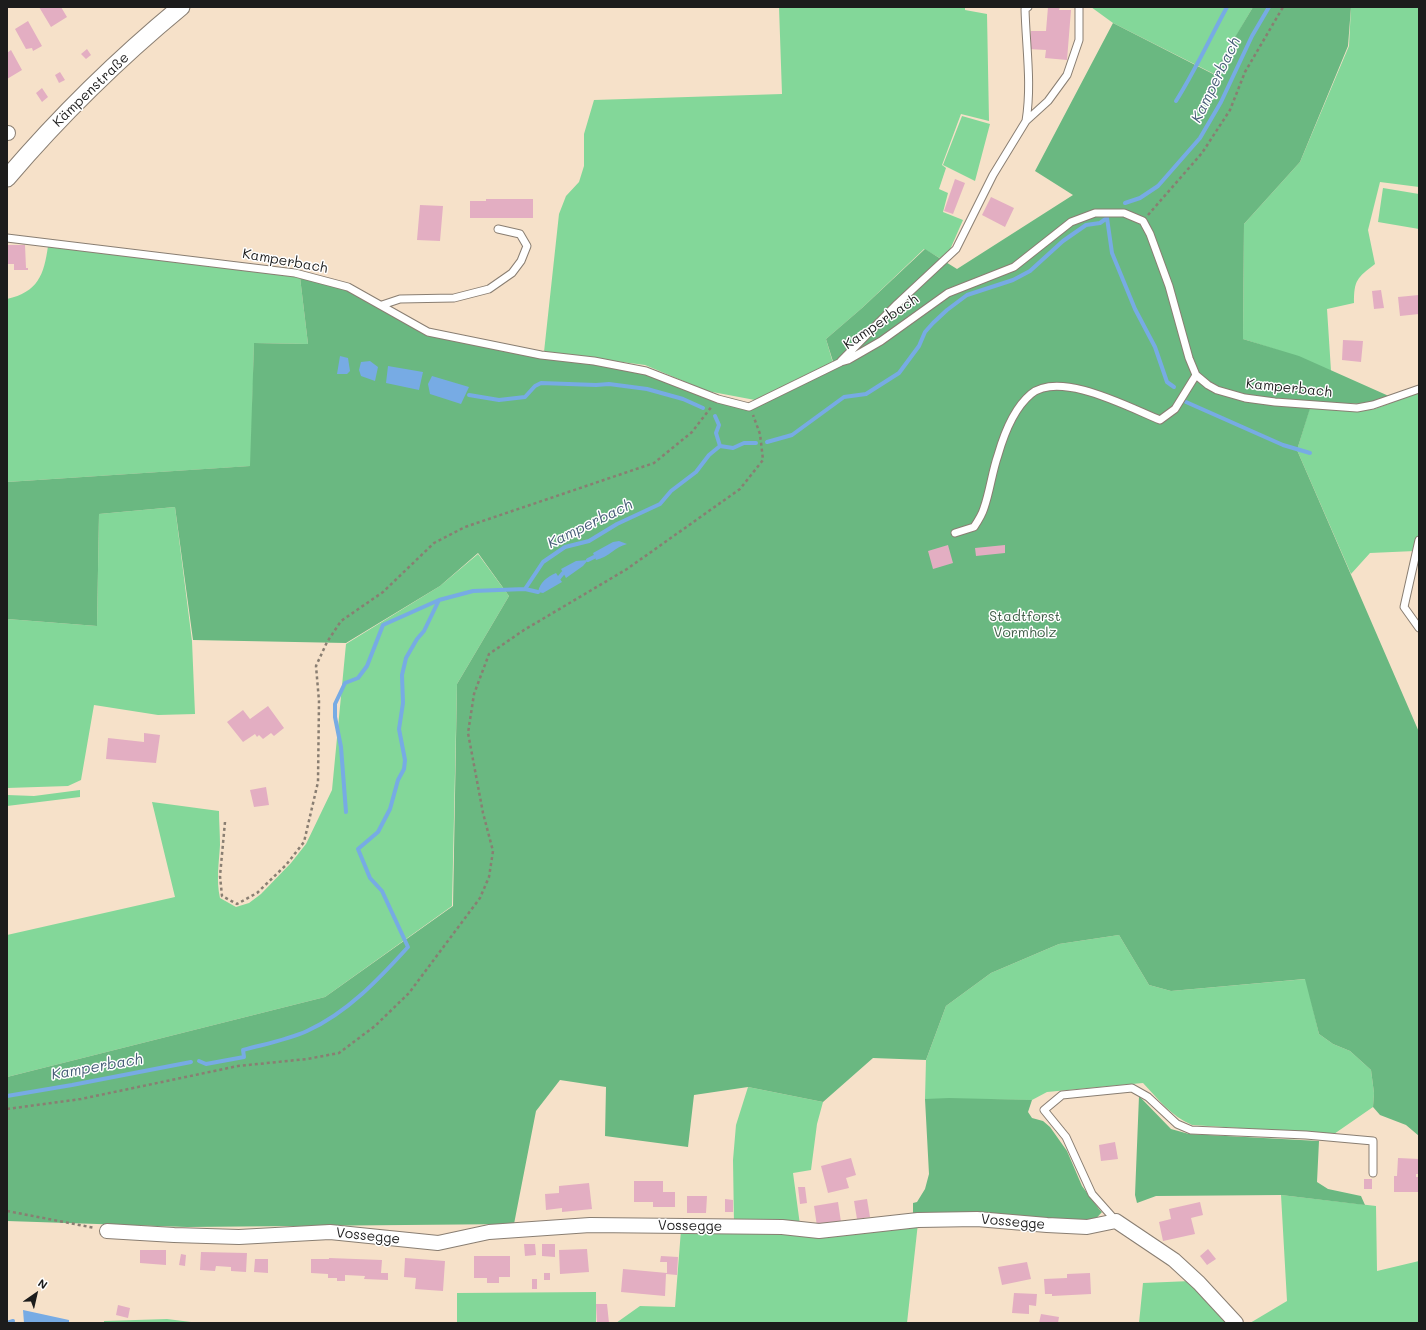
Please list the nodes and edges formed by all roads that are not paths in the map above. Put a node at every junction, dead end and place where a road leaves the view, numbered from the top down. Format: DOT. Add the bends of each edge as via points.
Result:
graph roads {
  1 [pos="181,7"];
  2 [pos="1028,7"];
  3 [pos="1079,7"];
  4 [pos="1026,122"];
  5 [pos="7,178"];
  6 [pos="498,229"];
  7 [pos="7,238"];
  8 [pos="382,304"];
  9 [pos="841,362"];
  10 [pos="1196,375"];
  11 [pos="1419,389"];
  12 [pos="955,533"];
  13 [pos="1419,540"];
  14 [pos="1419,628"];
  15 [pos="1373,1173"];
  16 [pos="1116,1221"];
  17 [pos="107,1230"];
  18 [pos="1236,1323"];
  1 -- 5 [label="street, Kämpenstraße" via="75,103"];
  2 -- 4 [label="lane" via="1025,9 1030,97"];
  3 -- 4 [label="lane" via="1078,40 1066,75 1048,101"];
  4 -- 9 [label="lane" via="993,175 956,249"];
  6 -- 8 [label="lane" via="520,234 527,246 512,274 489,289 454,298 400,299"];
  7 -- 8 [label="lane, Kamperbach" via="295,273 348,287"];
  8 -- 9 [label="lane, Kamperbach" via="428,332 541,355 594,361 646,371 718,399 749,407"];
  9 -- 10 [label="lane, Kamperbach" via="882,341 948,293 1014,267 1071,222 1104,212 1124,213 1143,221 1169,286 1188,358"];
  10 -- 11 [label="lane, Kamperbach" via="1217,390 1245,398 1326,406 1366,407"];
  10 -- 12 [label="lane" via="1175,409 1160,420 1085,390 1066,386 1042,388 1031,394 1008,427 997,456 984,509 974,527"];
  13 -- 14 [label="lane" via="1404,607"];
  15 -- 16 [label="lane" via="1372,1141 1306,1135 1190,1130 1177,1124 1148,1097 1132,1088 1062,1095 1044,1110 1066,1137 1092,1194"];
  16 -- 17 [label="street, Vossegge" via="1088,1227 977,1219 918,1220 819,1231 782,1227 590,1225 489,1232 438,1243 330,1232 239,1237"];
  16 -- 18 [label="street" via="1174,1260"];
}
